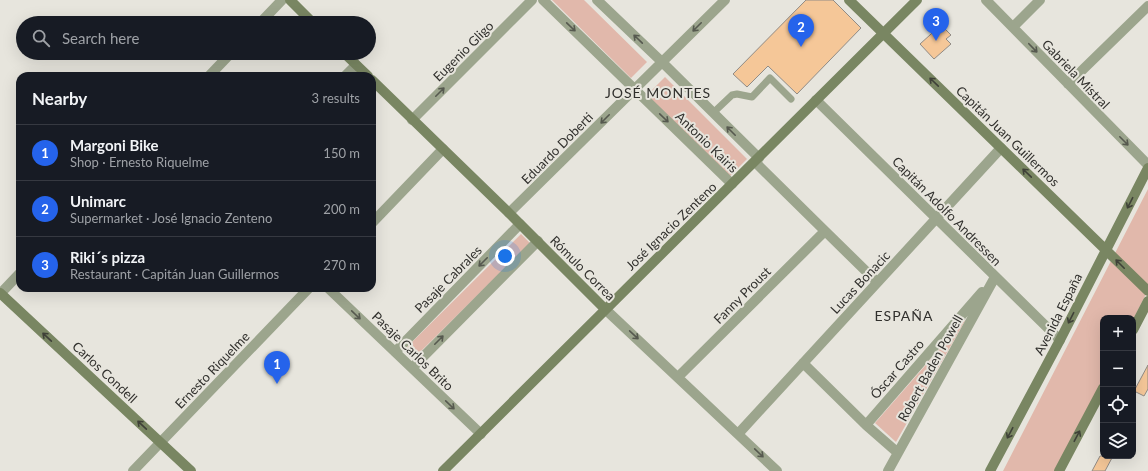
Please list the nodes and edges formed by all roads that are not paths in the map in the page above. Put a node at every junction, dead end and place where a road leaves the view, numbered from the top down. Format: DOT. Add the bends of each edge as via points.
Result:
graph roads {
  1 [pos="282,0"];
  2 [pos="290,0"];
  3 [pos="532,0"];
  4 [pos="543,0"];
  5 [pos="597,0"];
  6 [pos="725,0"];
  7 [pos="849,0"];
  8 [pos="917,0"];
  9 [pos="986,0"];
  10 [pos="1040,0"];
  11 [pos="1148,6"];
  12 [pos="267,16"];
  13 [pos="306,16"];
  14 [pos="1012,27"];
  15 [pos="884,33"];
  16 [pos="224,60"];
  17 [pos="351,60"];
  18 [pos="662,62"];
  19 [pos="356,65"];
  20 [pos="213,72"];
  21 [pos="349,72"];
  22 [pos="364,72"];
  23 [pos="1068,84"];
  24 [pos="376,87"];
  25 [pos="634,89"];
  26 [pos="791,99"];
  27 [pos="816,100"];
  28 [pos="713,113"];
  29 [pos="412,120"];
  30 [pos="1001,148"];
  31 [pos="443,149"];
  32 [pos="757,160"];
  33 [pos="1148,166"];
  34 [pos="732,184"];
  35 [pos="509,213"];
  36 [pos="936,218"];
  37 [pos="376,219"];
  38 [pos="520,224"];
  39 [pos="825,231"];
  40 [pos="538,241"];
  41 [pos="1106,250"];
  42 [pos="16,277"];
  43 [pos="995,277"];
  44 [pos="877,282"];
  45 [pos="1148,291"];
  46 [pos="305,292"];
  47 [pos="332,292"];
  48 [pos="0,293"];
  49 [pos="1148,301"];
  50 [pos="605,309"];
  51 [pos="1136,324"];
  52 [pos="1060,340"];
  53 [pos="395,352"];
  54 [pos="803,363"];
  55 [pos="412,368"];
  56 [pos="678,377"];
  57 [pos="1100,394"];
  58 [pos="866,425"];
  59 [pos="480,434"];
  60 [pos="738,434"];
  61 [pos="161,442"];
  62 [pos="898,453"];
  63 [pos="133,471"];
  64 [pos="191,471"];
  65 [pos="443,471"];
  66 [pos="777,471"];
  67 [pos="888,471"];
  68 [pos="990,471"];
  69 [pos="1059,471"];
  1 -- 12 [label="street"];
  2 -- 13 [label="street"];
  29 -- 3 [label="street, Eugenio Gligo, one-way"];
  4 -- 25 [label="street, Antonio Kairis, one-way"];
  18 -- 5 [label="street, Antonio Kairis, one-way"];
  6 -- 18 [label="street, Eduardo Doberti, one-way"];
  7 -- 15 [label="street, Capitán Juan Guillermos"];
  8 -- 15 [label="street, José Ignacio Zenteno"];
  9 -- 14 [label="street, Gabriela Mistral"];
  10 -- 14 [label="street"];
  11 -- 23 [label="street"];
  14 -- 23 [label="street, Gabriela Mistral, one-way"];
  15 -- 27 [label="street, José Ignacio Zenteno"];
  30 -- 15 [label="street, Capitán Juan Guillermos, one-way"];
  16 -- 20 [label="street"];
  17 -- 19 [label="street"];
  18 -- 25 [label="street, Eduardo Doberti"];
  18 -- 28 [label="street, Antonio Kairis"];
  19 -- 21 [label="street"];
  19 -- 22 [label="street"];
  23 -- 33 [label="street, Gabriela Mistral, one-way"];
  24 -- 29 [label="street, Rómulo Correa"];
  25 -- 34 [label="street, Antonio Kairis, one-way"];
  25 -- 35 [label="street, Eduardo Doberti, one-way"];
  26 -- 28 [label="lane" via="770,78 752,97 732,95"];
  27 -- 32 [label="street, José Ignacio Zenteno"];
  27 -- 36 [label="street, Capitán Adolfo Andressen"];
  32 -- 28 [label="street, Antonio Kairis, one-way"];
  29 -- 31 [label="street, Rómulo Correa"];
  30 -- 36 [label="street, Lucas Bonacic"];
  41 -- 30 [label="street, Capitán Juan Guillermos, one-way"];
  31 -- 35 [label="street, Rómulo Correa"];
  31 -- 37 [label="street"];
  32 -- 34 [label="street, José Ignacio Zenteno"];
  32 -- 39 [label="street, Antonio Kairis"];
  33 -- 41 [label="street, Avenida España, one-way"];
  34 -- 50 [label="street, José Ignacio Zenteno"];
  35 -- 38 [label="street, Rómulo Correa"];
  36 -- 43 [label="street, Capitán Adolfo Andressen"];
  36 -- 44 [label="street, Lucas Bonacic"];
  38 -- 40 [label="street, Rómulo Correa"];
  38 -- 53 [label="street, Pasaje Cabrales, one-way"];
  39 -- 44 [label="street, Antonio Kairis"];
  39 -- 56 [label="street, Fanny Proust"];
  40 -- 50 [label="street, Rómulo Correa"];
  55 -- 40 [label="street, one-way"];
  45 -- 41 [label="street, Capitán Juan Guillermos, one-way"];
  41 -- 52 [label="street, Avenida España, one-way"];
  42 -- 48 [label="street"];
  43 -- 52 [label="street, Capitán Adolfo Andressen"];
  43 -- 58 [label="street, Óscar Castro"];
  43 -- 62 [label="street, Robert Baden Powell"];
  44 -- 54 [label="street, Lucas Bonacic"];
  46 -- 61 [label="street, Ernesto Riquelme"];
  47 -- 53 [label="street, Pasaje Carlos Brito, one-way"];
  61 -- 48 [label="street, Carlos Condell, one-way"];
  49 -- 51 [label="street"];
  50 -- 56 [label="street, Rómulo Correa, one-way"];
  50 -- 59 [label="street, José Ignacio Zenteno"];
  52 -- 68 [label="street, Avenida España, one-way"];
  53 -- 55 [label="street, Pasaje Carlos Brito"];
  54 -- 58 [label="street"];
  54 -- 60 [label="street, Lucas Bonacic"];
  55 -- 59 [label="street, Pasaje Carlos Brito, one-way"];
  56 -- 60 [label="street, Rómulo Correa"];
  69 -- 57 [label="street, one-way"];
  58 -- 62 [label="street"];
  59 -- 65 [label="street, José Ignacio Zenteno"];
  60 -- 66 [label="street, Rómulo Correa, one-way"];
  61 -- 63 [label="street, Ernesto Riquelme"];
  61 -- 64 [label="street, Carlos Condell"];
  62 -- 67 [label="street, Robert Baden Powell"];
}
